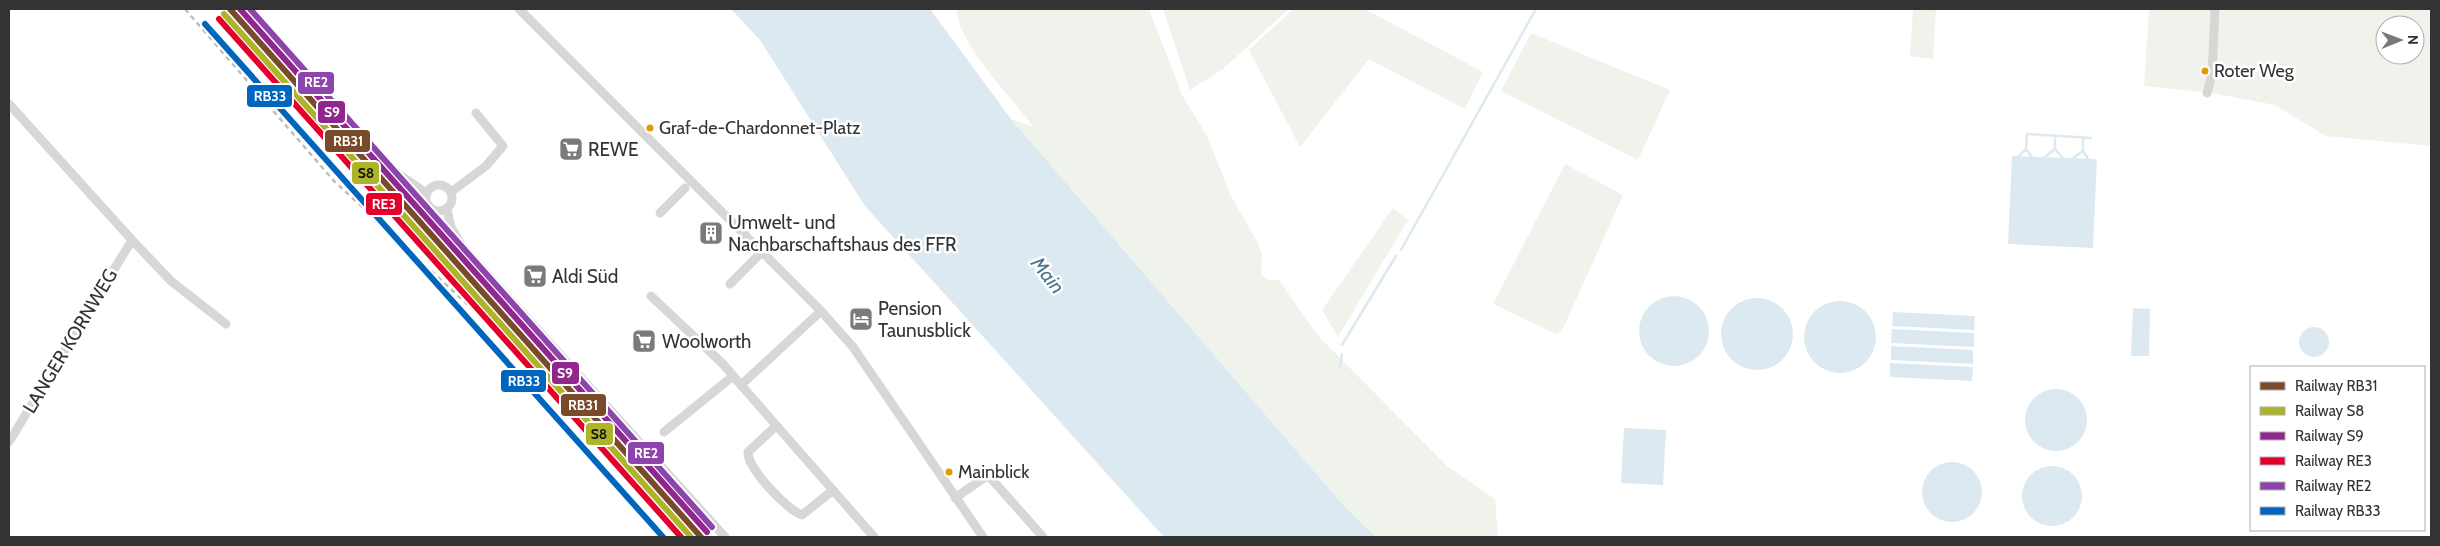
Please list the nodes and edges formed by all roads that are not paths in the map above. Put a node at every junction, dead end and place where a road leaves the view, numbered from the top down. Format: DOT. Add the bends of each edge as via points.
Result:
graph roads {
  1 [pos="248,9"];
  2 [pos="519,9"];
  3 [pos="2215,9"];
  4 [pos="2207,93"];
  5 [pos="9,104"];
  6 [pos="476,113"];
  7 [pos="685,188"];
  8 [pos="451,192"];
  9 [pos="426,193"];
  10 [pos="447,210"];
  11 [pos="660,213"];
  12 [pos="132,240"];
  13 [pos="762,252"];
  14 [pos="730,284"];
  15 [pos="651,296"];
  16 [pos="821,311"];
  17 [pos="226,324"];
  18 [pos="733,376"];
  19 [pos="741,385"];
  20 [pos="776,426"];
  21 [pos="664,432"];
  22 [pos="9,442"];
  23 [pos="832,491"];
  24 [pos="955,498"];
  25 [pos="725,537"];
  26 [pos="874,537"];
  27 [pos="983,537"];
  28 [pos="1043,537"];
  1 -- 9 [label="street" via="397,173"];
  2 -- 13 [label="street"];
  3 -- 4 [label="street" via="2212,75"];
  5 -- 12 [label="street"];
  6 -- 8 [label="street" via="503,146 486,166"];
  7 -- 11 [label="street"];
  8 -- 9 [label="street" via="438,184"];
  8 -- 10 [label="street" via="453,201"];
  9 -- 10 [label="street" via="431,209"];
  10 -- 25 [label="street" via="451,227 462,246"];
  12 -- 17 [label="street" via="171,281"];
  12 -- 22 [label="street, LANGER KORNWEG"];
  13 -- 14 [label="street"];
  13 -- 16 [label="street"];
  15 -- 18 [label="street"];
  16 -- 19 [label="street"];
  16 -- 24 [label="street" via="853,347"];
  18 -- 19 [label="street"];
  18 -- 21 [label="street"];
  19 -- 20 [label="street"];
  20 -- 23 [label="street"];
  20 -- 23 [label="street" via="748,452 751,463 773,491 794,512 802,515"];
  23 -- 26 [label="street"];
  24 -- 27 [label="street"];
  24 -- 28 [label="street" via="988,475"];
}
